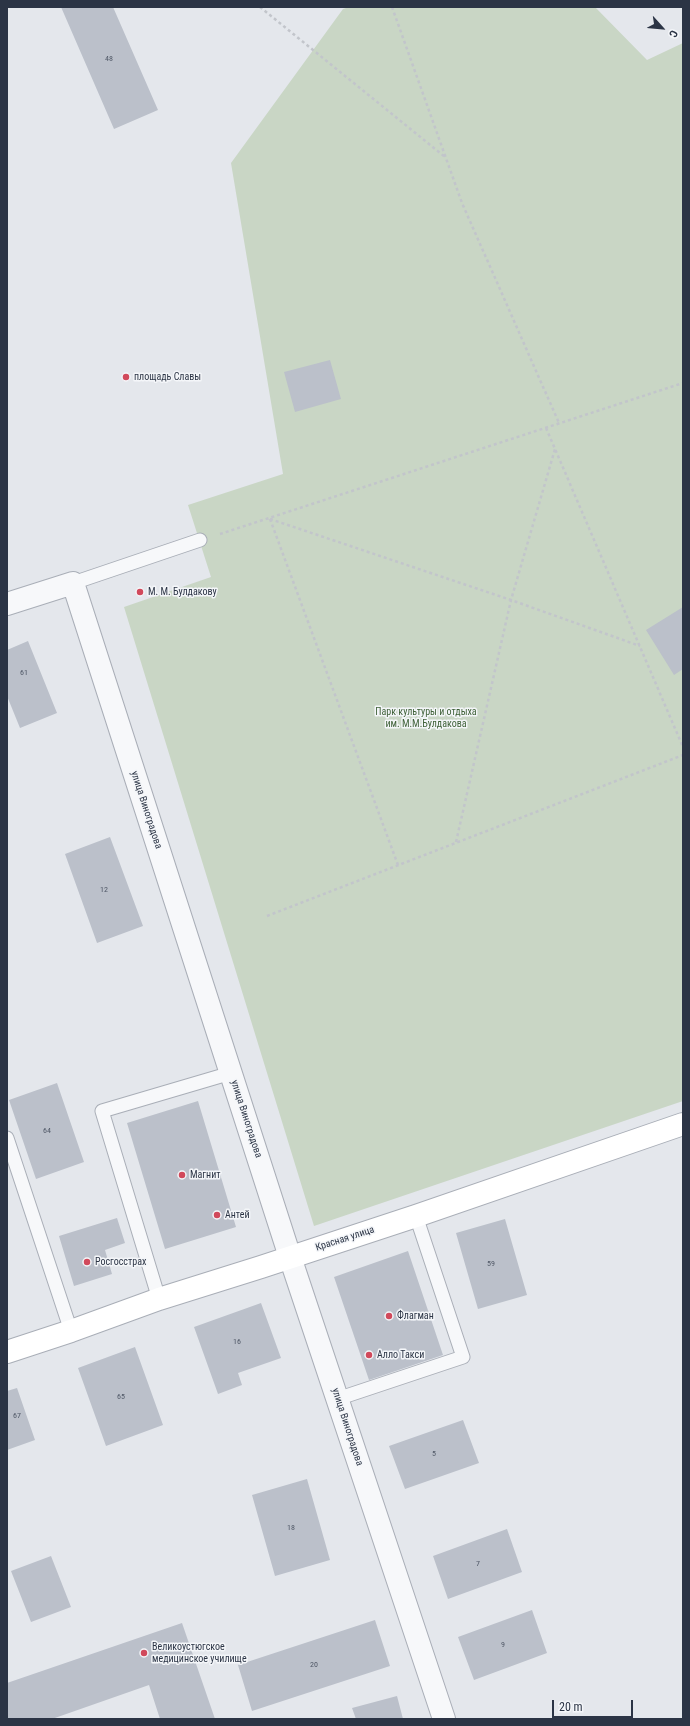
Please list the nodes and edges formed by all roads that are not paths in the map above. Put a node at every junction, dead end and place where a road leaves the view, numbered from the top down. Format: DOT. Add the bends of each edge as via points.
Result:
graph roads {
  1 [pos="200,540"];
  2 [pos="73,583"];
  3 [pos="7,604"];
  4 [pos="231,1073"];
  5 [pos="683,1124"];
  6 [pos="7,1138"];
  7 [pos="416,1216"];
  8 [pos="290,1257"];
  9 [pos="159,1299"];
  10 [pos="71,1331"];
  11 [pos="7,1352"];
  12 [pos="337,1399"];
  13 [pos="444,1719"];
  1 -- 2 [label="lane"];
  2 -- 3 [label="street"];
  2 -- 4 [label="street, улица Виноградова"];
  4 -- 8 [label="street, улица Виноградова"];
  4 -- 9 [label="lane" via="102,1112"];
  5 -- 7 [label="main road, Красная улица"];
  6 -- 10 [label="lane"];
  7 -- 8 [label="main road, Красная улица"];
  7 -- 12 [label="lane" via="463,1358"];
  8 -- 9 [label="main road, Красная улица"];
  8 -- 12 [label="street, улица Виноградова"];
  9 -- 10 [label="main road, Красная улица"];
  10 -- 11 [label="main road, Красная улица"];
  12 -- 13 [label="street, улица Виноградова"];
}
